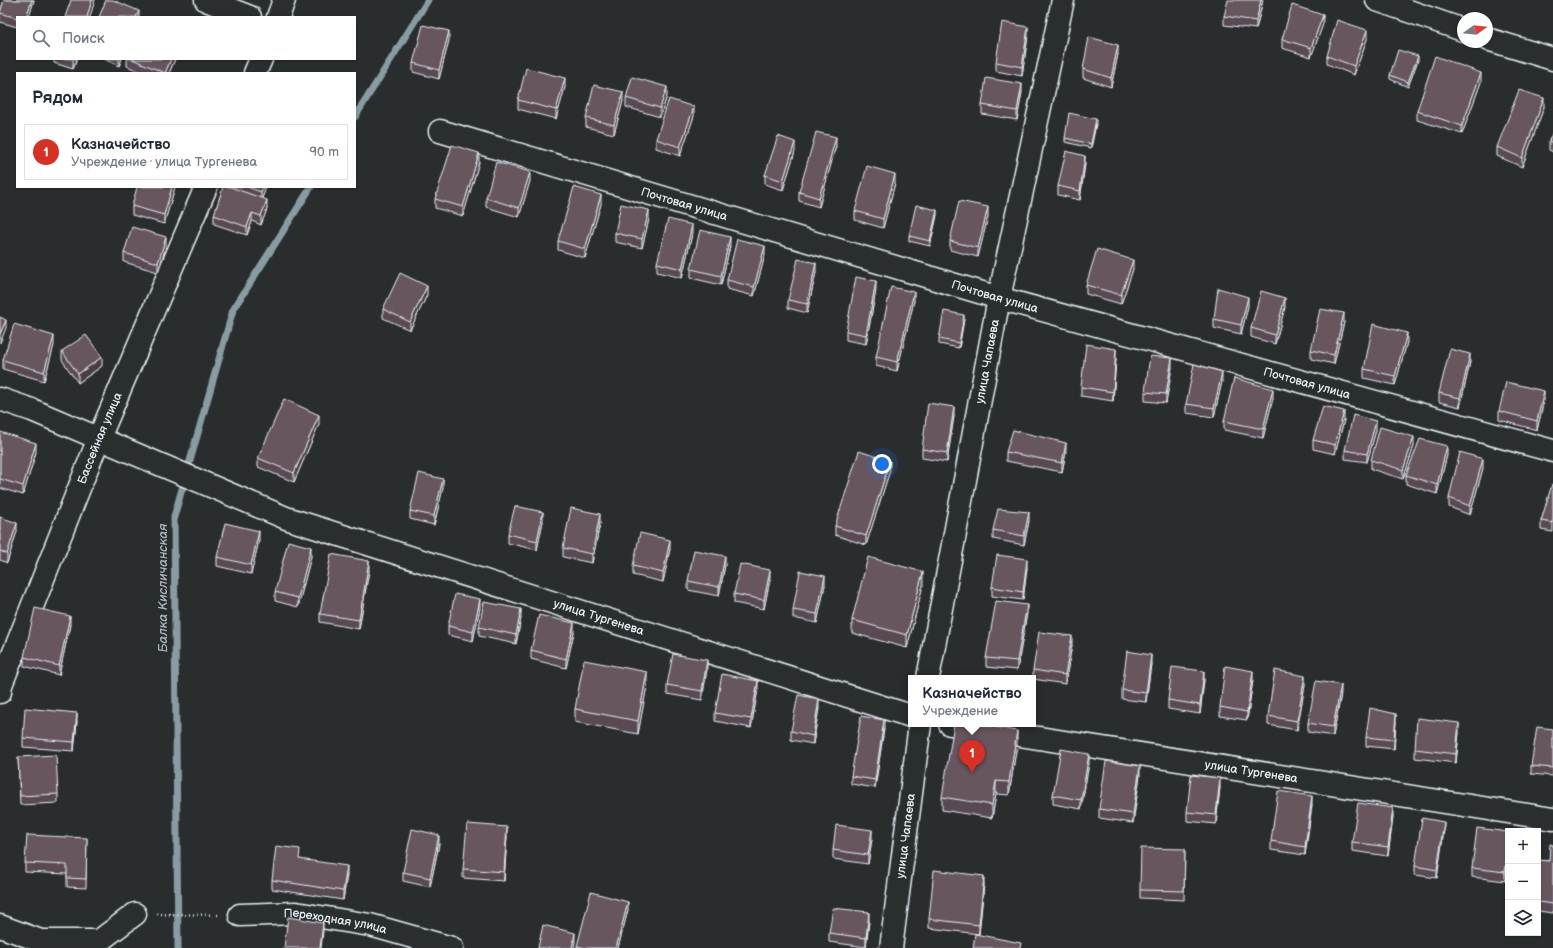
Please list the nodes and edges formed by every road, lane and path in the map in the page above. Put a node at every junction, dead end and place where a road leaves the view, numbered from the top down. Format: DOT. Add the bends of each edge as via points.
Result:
graph roads {
  1 [pos="206,0"];
  2 [pos="284,0"];
  3 [pos="1062,0"];
  4 [pos="1377,0"];
  5 [pos="247,16"];
  6 [pos="278,16"];
  7 [pos="1457,28"];
  8 [pos="1493,41"];
  9 [pos="1553,59"];
  10 [pos="261,60"];
  11 [pos="255,72"];
  12 [pos="440,131"];
  13 [pos="206,188"];
  14 [pos="999,298"];
  15 [pos="0,399"];
  16 [pos="99,438"];
  17 [pos="1553,451"];
  18 [pos="929,675"];
  19 [pos="0,692"];
  20 [pos="908,715"];
  21 [pos="920,727"];
  22 [pos="969,727"];
  23 [pos="1553,819"];
  24 [pos="135,914"];
  25 [pos="240,915"];
  26 [pos="0,926"];
  27 [pos="452,948"];
  28 [pos="892,948"];
  1 -- 5 [label="street"];
  2 -- 6 [label="street"];
  3 -- 14 [label="street, улица Чапаева"];
  4 -- 7 [label="street"];
  8 -- 9 [label="street"];
  10 -- 11 [label="street"];
  12 -- 14 [label="street, Почтовая улица"];
  13 -- 16 [label="street, Бассейная улица"];
  14 -- 17 [label="street, Почтовая улица"];
  14 -- 18 [label="street, улица Чапаева"];
  15 -- 16 [label="street"];
  16 -- 19 [label="street, Бассейная улица"];
  16 -- 20 [label="street, улица Тургенева" via="286,518"];
  21 -- 28 [label="street, улица Чапаева"];
  22 -- 23 [label="street, улица Тургенева"];
  24 -- 25 [label="path"];
  24 -- 26 [label="street" via="99,941 41,941"];
  25 -- 27 [label="street, Переходная улица" via="296,913 370,925"];
}
